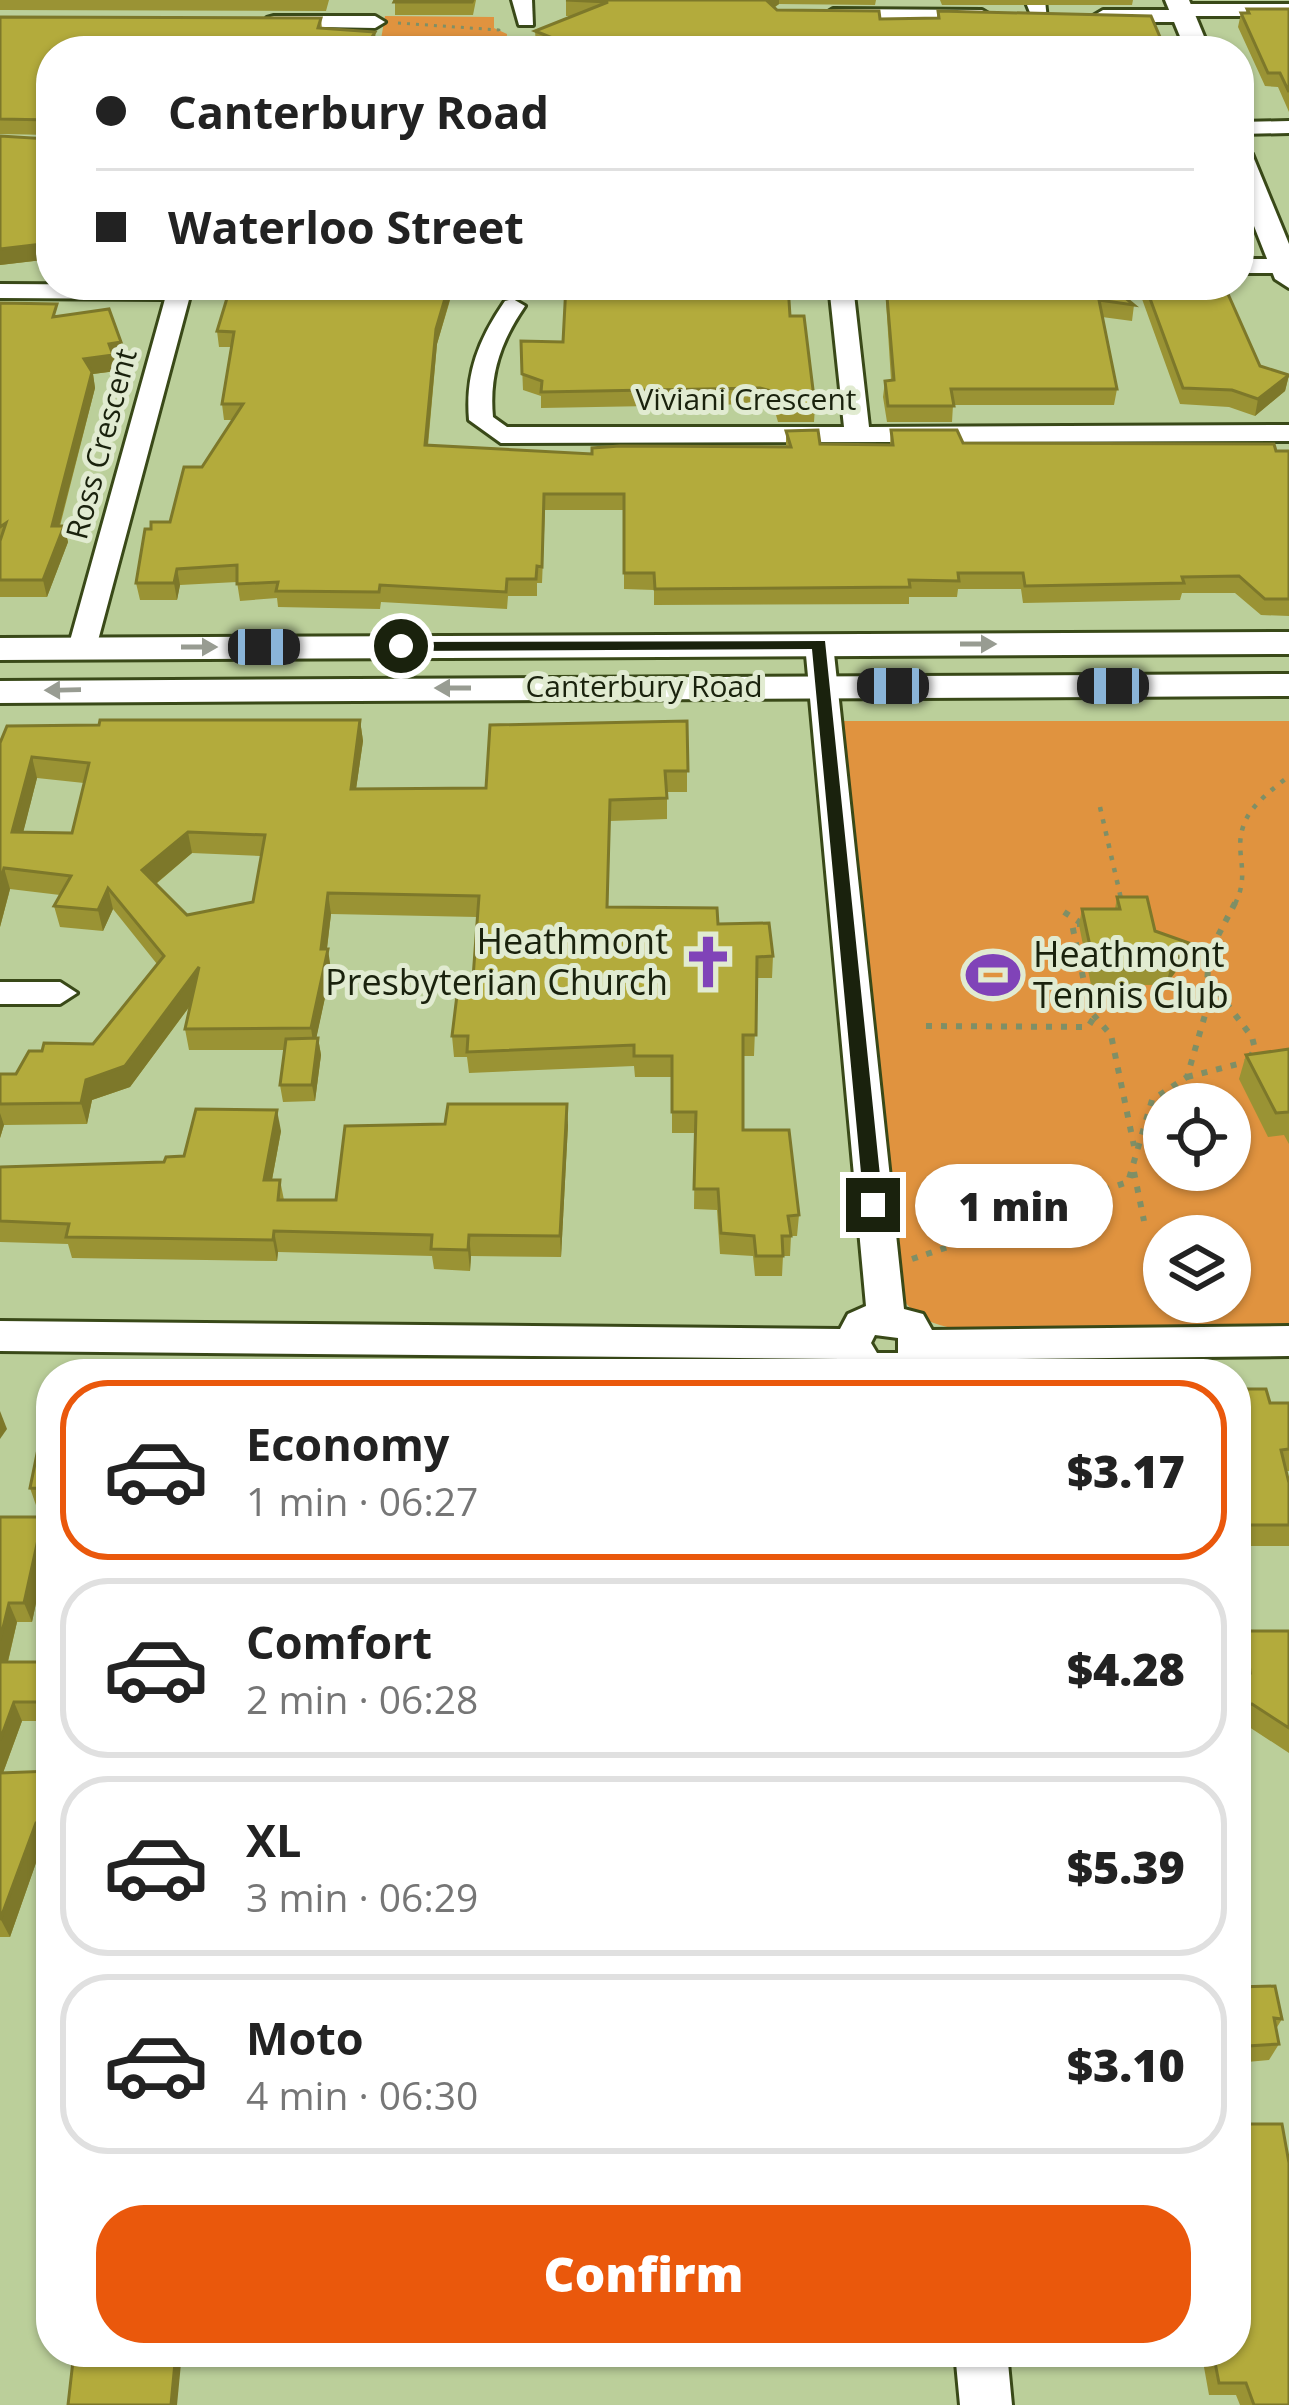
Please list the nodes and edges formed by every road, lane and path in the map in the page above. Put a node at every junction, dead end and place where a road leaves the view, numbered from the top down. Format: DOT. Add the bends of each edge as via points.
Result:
graph roads {
  1 [pos="906,8"];
  2 [pos="1038,8"];
  3 [pos="1180,9"];
  4 [pos="1289,10"];
  5 [pos="801,15"];
  6 [pos="996,16"];
  7 [pos="1018,16"];
  8 [pos="1063,16"];
  9 [pos="1085,16"];
  10 [pos="258,22"];
  11 [pos="375,22"];
  12 [pos="498,36"];
  13 [pos="1289,127"];
  14 [pos="1254,128"];
  15 [pos="1254,190"];
  16 [pos="1254,267"];
  17 [pos="1287,270"];
  18 [pos="0,292"];
  19 [pos="36,292"];
  20 [pos="177,300"];
  21 [pos="843,300"];
  22 [pos="513,306"];
  23 [pos="856,433"];
  24 [pos="1289,433"];
  25 [pos="820,644"];
  26 [pos="1289,644"];
  27 [pos="82,648"];
  28 [pos="0,650"];
  29 [pos="1289,685"];
  30 [pos="822,686"];
  31 [pos="0,692"];
  32 [pos="1289,776"];
  33 [pos="1100,807"];
  34 [pos="1136,910"];
  35 [pos="1064,912"];
  36 [pos="1084,924"];
  37 [pos="1099,924"];
  38 [pos="1207,969"];
  39 [pos="0,993"];
  40 [pos="60,993"];
  41 [pos="1095,1016"];
  42 [pos="926,1026"];
  43 [pos="1264,1060"];
  44 [pos="1246,1062"];
  45 [pos="1186,1076"];
  46 [pos="1135,1149"];
  47 [pos="1134,1172"];
  48 [pos="988,1212"];
  49 [pos="1143,1216"];
  50 [pos="1079,1219"];
  51 [pos="904,1278"];
  52 [pos="886,1318"];
  53 [pos="0,1336"];
  54 [pos="1289,1341"];
  55 [pos="852,1344"];
  56 [pos="921,1345"];
  57 [pos="861,1359"];
  58 [pos="915,1359"];
  59 [pos="982,2367"];
  60 [pos="986,2405"];
  1 -- 5 [label="street"];
  1 -- 6 [label="street"];
  2 -- 7 [label="street"];
  2 -- 8 [label="street"];
  3 -- 4 [label="street"];
  3 -- 9 [label="street"];
  10 -- 11 [label="street"];
  11 -- 12 [label="path" via="499,30"];
  13 -- 14 [label="street"];
  15 -- 17 [label="main road"];
  16 -- 17 [label="street"];
  18 -- 19 [label="street, Ross Crescent"];
  20 -- 27 [label="street, Ross Crescent"];
  21 -- 23 [label="street"];
  22 -- 23 [label="street, Viviani Crescent" via="479,372 481,420 492,434"];
  23 -- 24 [label="street, Viviani Crescent"];
  25 -- 26 [label="main road, Canterbury Road, one-way"];
  27 -- 25 [label="main road, Canterbury Road, one-way"];
  25 -- 30 [label="street"];
  27 -- 28 [label="main road, Canterbury Road"];
  29 -- 30 [label="main road, Canterbury Road"];
  30 -- 31 [label="main road, Canterbury Road, one-way"];
  30 -- 52 [label="street"];
  32 -- 38 [label="path" via="1245,822 1246,886 1211,945"];
  33 -- 34 [label="path" via="1123,910"];
  35 -- 36 [label="path"];
  36 -- 37 [label="path"];
  36 -- 41 [label="path" via="1072,924"];
  38 -- 44 [label="path" via="1216,996 1253,1037"];
  38 -- 45 [label="path"];
  39 -- 40 [label="street"];
  41 -- 42 [label="path" via="1088,1027"];
  41 -- 46 [label="path" via="1111,1035"];
  43 -- 44 [label="path"];
  44 -- 45 [label="path"];
  45 -- 46 [label="path" via="1155,1096"];
  46 -- 47 [label="path"];
  47 -- 49 [label="path"];
  47 -- 50 [label="path" via="1120,1188 1082,1197"];
  48 -- 51 [label="path" via="962,1246 914,1258"];
  52 -- 55 [label="street" via="861,1325"];
  52 -- 56 [label="street" via="910,1325"];
  53 -- 55 [label="street"];
  54 -- 56 [label="street"];
  55 -- 57 [label="street"];
  56 -- 58 [label="street"];
  59 -- 60 [label="street"];
}
